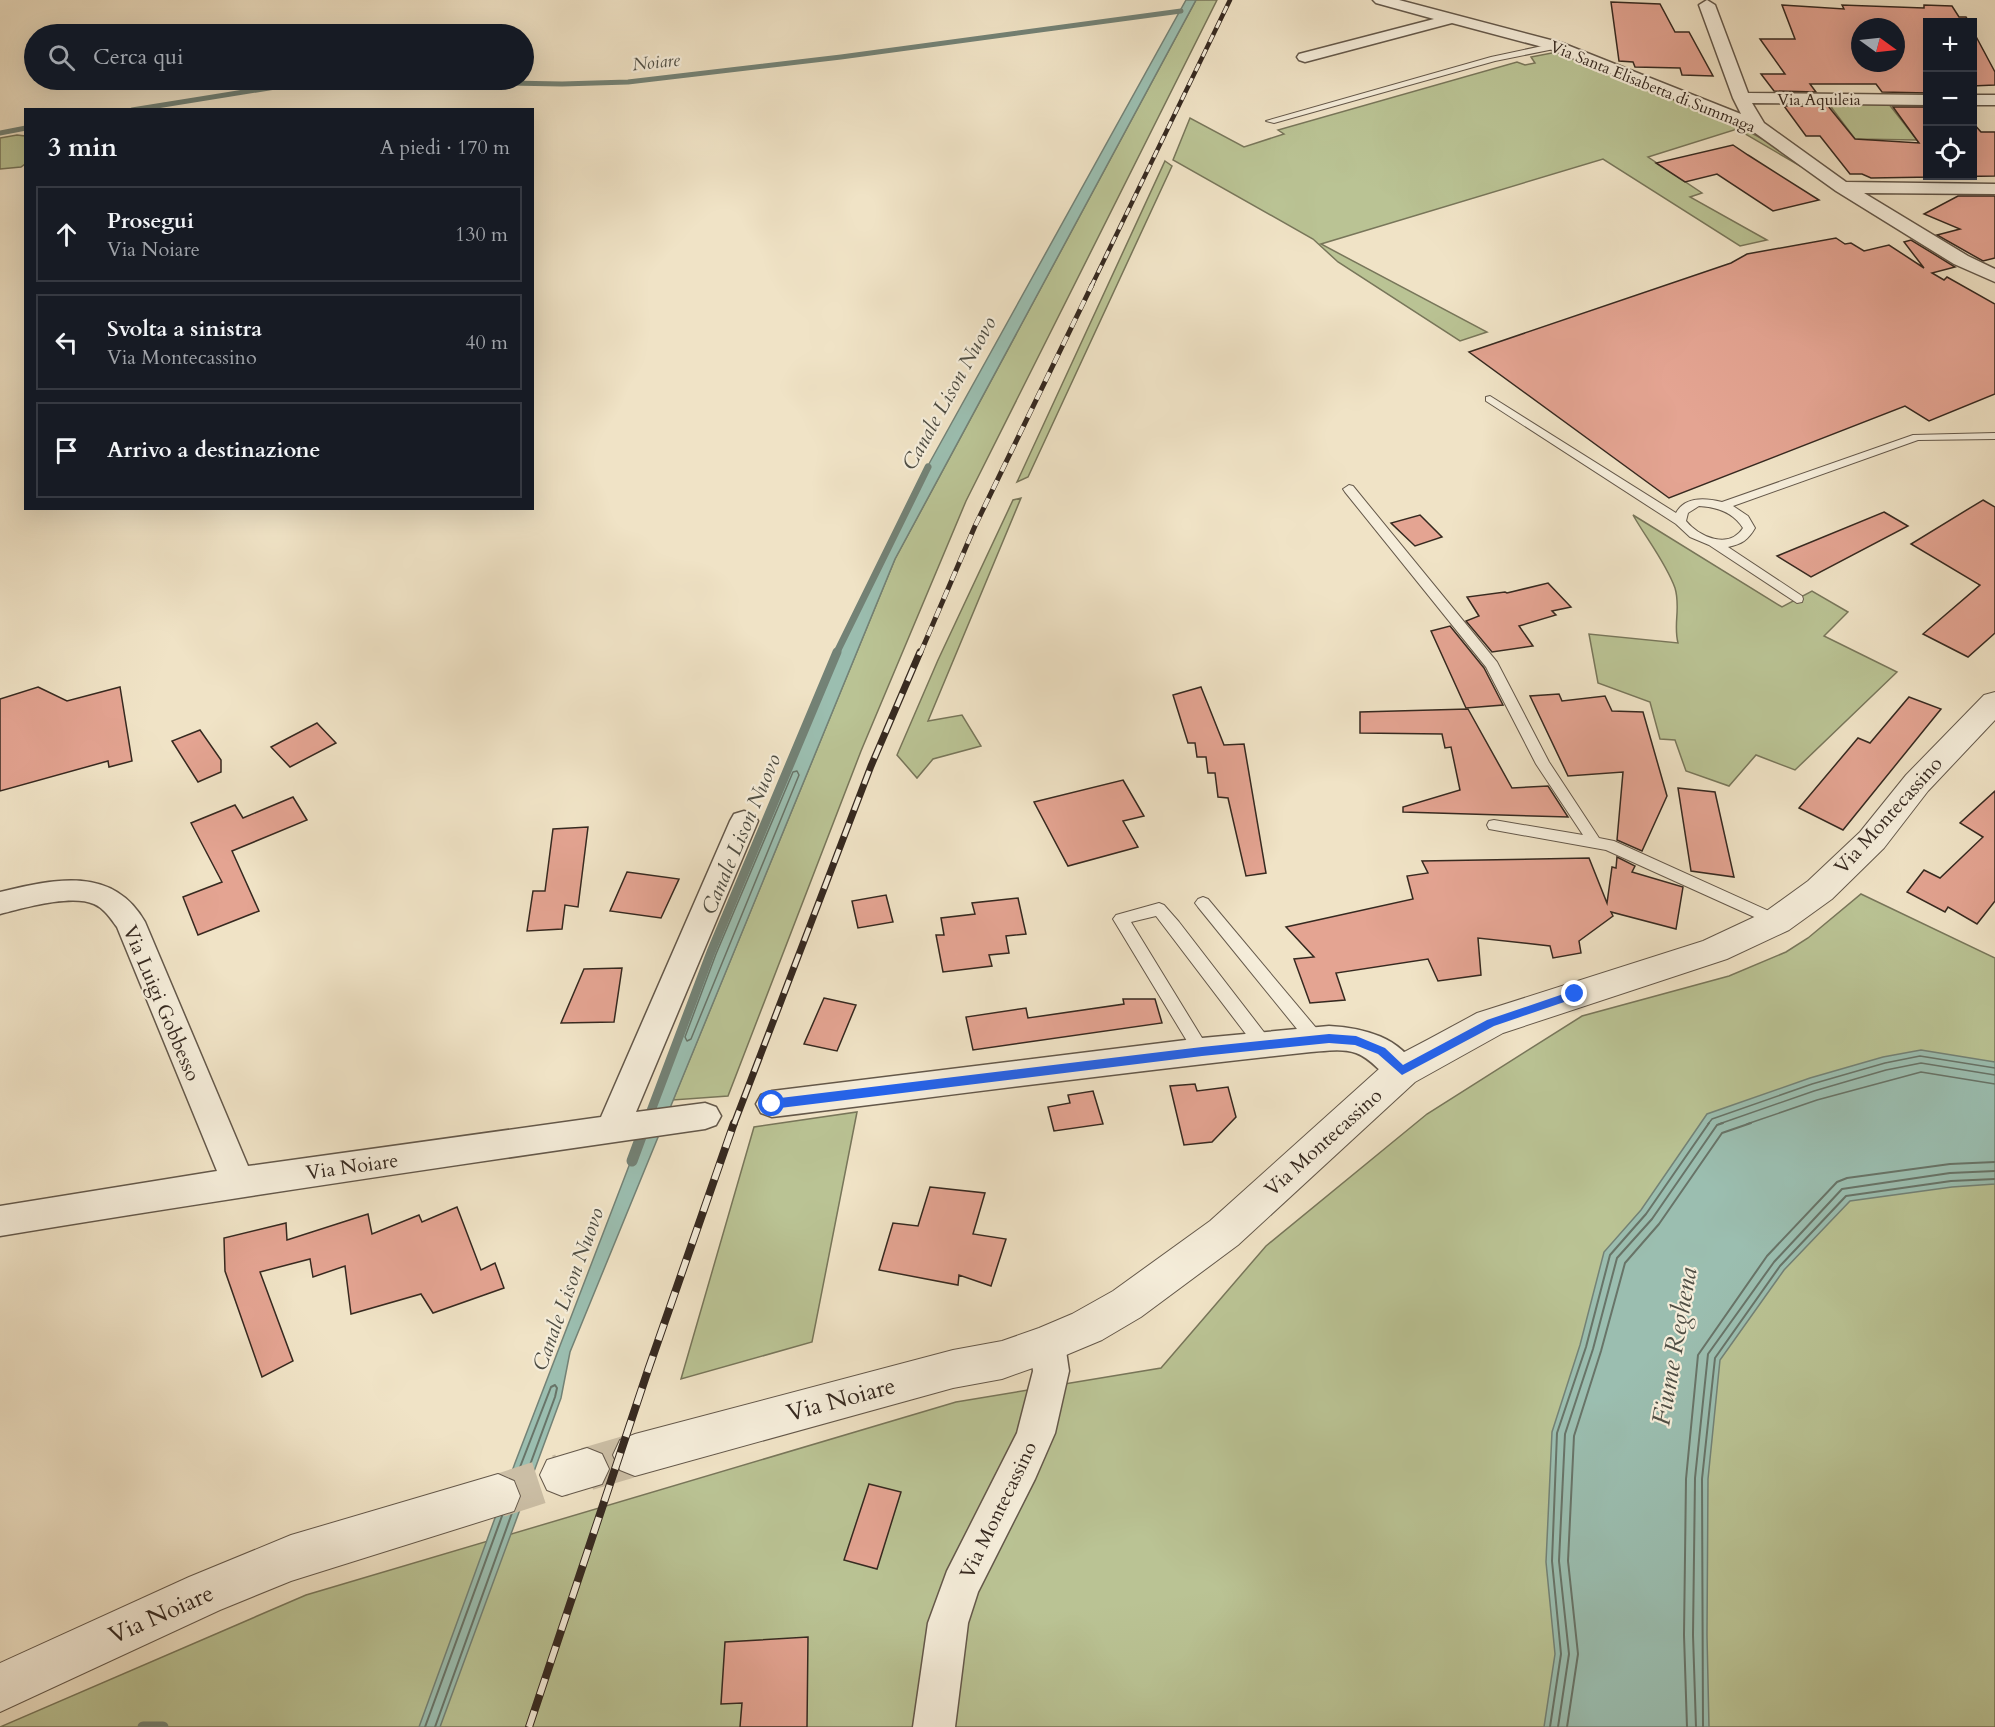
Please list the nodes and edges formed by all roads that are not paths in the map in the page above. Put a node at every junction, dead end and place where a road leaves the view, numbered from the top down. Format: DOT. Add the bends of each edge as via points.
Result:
graph roads {
  1 [pos="1381,0"];
  2 [pos="1707,5"];
  3 [pos="1452,19"];
  4 [pos="1556,46"];
  5 [pos="1305,57"];
  6 [pos="1741,98"];
  7 [pos="1923,100"];
  8 [pos="1977,100"];
  9 [pos="1995,100"];
  10 [pos="1271,121"];
  11 [pos="1756,126"];
  12 [pos="1842,187"];
  13 [pos="1995,189"];
  14 [pos="1995,276"];
  15 [pos="1490,399"];
  16 [pos="1995,436"];
  17 [pos="1349,489"];
  18 [pos="1723,506"];
  19 [pos="1680,522"];
  20 [pos="1713,542"];
  21 [pos="1797,599"];
  22 [pos="1995,702"];
  23 [pos="744,821"];
  24 [pos="1494,825"];
  25 [pos="1594,842"];
  26 [pos="0,903"];
  27 [pos="1203,903"];
  28 [pos="1777,921"];
  29 [pos="1316,1040"];
  30 [pos="1264,1045"];
  31 [pos="1202,1051"];
  32 [pos="1402,1071"];
  33 [pos="772,1104"];
  34 [pos="705,1116"];
  35 [pos="619,1130"];
  36 [pos="238,1182"];
  37 [pos="0,1221"];
  38 [pos="1047,1344"];
  39 [pos="635,1455"];
  40 [pos="498,1496"];
  41 [pos="0,1688"];
  42 [pos="934,1727"];
  1 -- 3 [label="street, Via Santa Elisabetta di Summaga"];
  2 -- 6 [label="street"];
  3 -- 4 [label="street, Via Santa Elisabetta di Summaga"];
  3 -- 5 [label="street"];
  4 -- 10 [label="lane" via="1494,59"];
  4 -- 11 [label="street, Via Santa Elisabetta di Summaga"];
  6 -- 7 [label="street, Via Aquileia"];
  6 -- 11 [label="street, Via Aquileia"];
  8 -- 9 [label="street"];
  11 -- 12 [label="street, Via Santa Elisabetta di Summaga"];
  12 -- 13 [label="street"];
  12 -- 14 [label="street, Via Santa Elisabetta di Summaga" via="1961,260"];
  15 -- 19 [label="lane"];
  16 -- 18 [label="lane" via="1917,436"];
  17 -- 25 [label="lane" via="1492,665 1543,764"];
  18 -- 19 [label="lane" via="1690,505 1679,515"];
  18 -- 20 [label="lane" via="1742,516 1749,528 1742,539"];
  19 -- 20 [label="lane" via="1692,535"];
  20 -- 21 [label="lane"];
  22 -- 28 [label="street, Via Montecassino" via="1917,783 1872,840 1820,890"];
  23 -- 35 [label="street"];
  24 -- 25 [label="lane"];
  25 -- 28 [label="lane" via="1670,871"];
  26 -- 36 [label="street, Via Luigi Gobbesso" via="60,891 102,895 116,905 129,922"];
  27 -- 29 [label="lane"];
  28 -- 32 [label="street, Via Montecassino" via="1715,950 1490,1023"];
  29 -- 30 [label="street"];
  29 -- 32 [label="street" via="1356,1041 1382,1051"];
  30 -- 31 [label="street"];
  30 -- 31 [label="lane" via="1159,909 1121,919"];
  31 -- 33 [label="street"];
  32 -- 38 [label="street, Via Montecassino" via="1224,1233 1127,1304"];
  34 -- 35 [label="street, Via Noiare"];
  35 -- 36 [label="street, Via Noiare"];
  36 -- 37 [label="street, Via Noiare"];
  38 -- 39 [label="street, Via Noiare" via="1002,1360 953,1369"];
  38 -- 42 [label="street, Via Montecassino" via="1051,1371 1036,1433 961,1585 948,1623"];
  40 -- 41 [label="street, Via Noiare" via="291,1558 205,1593"];
}
